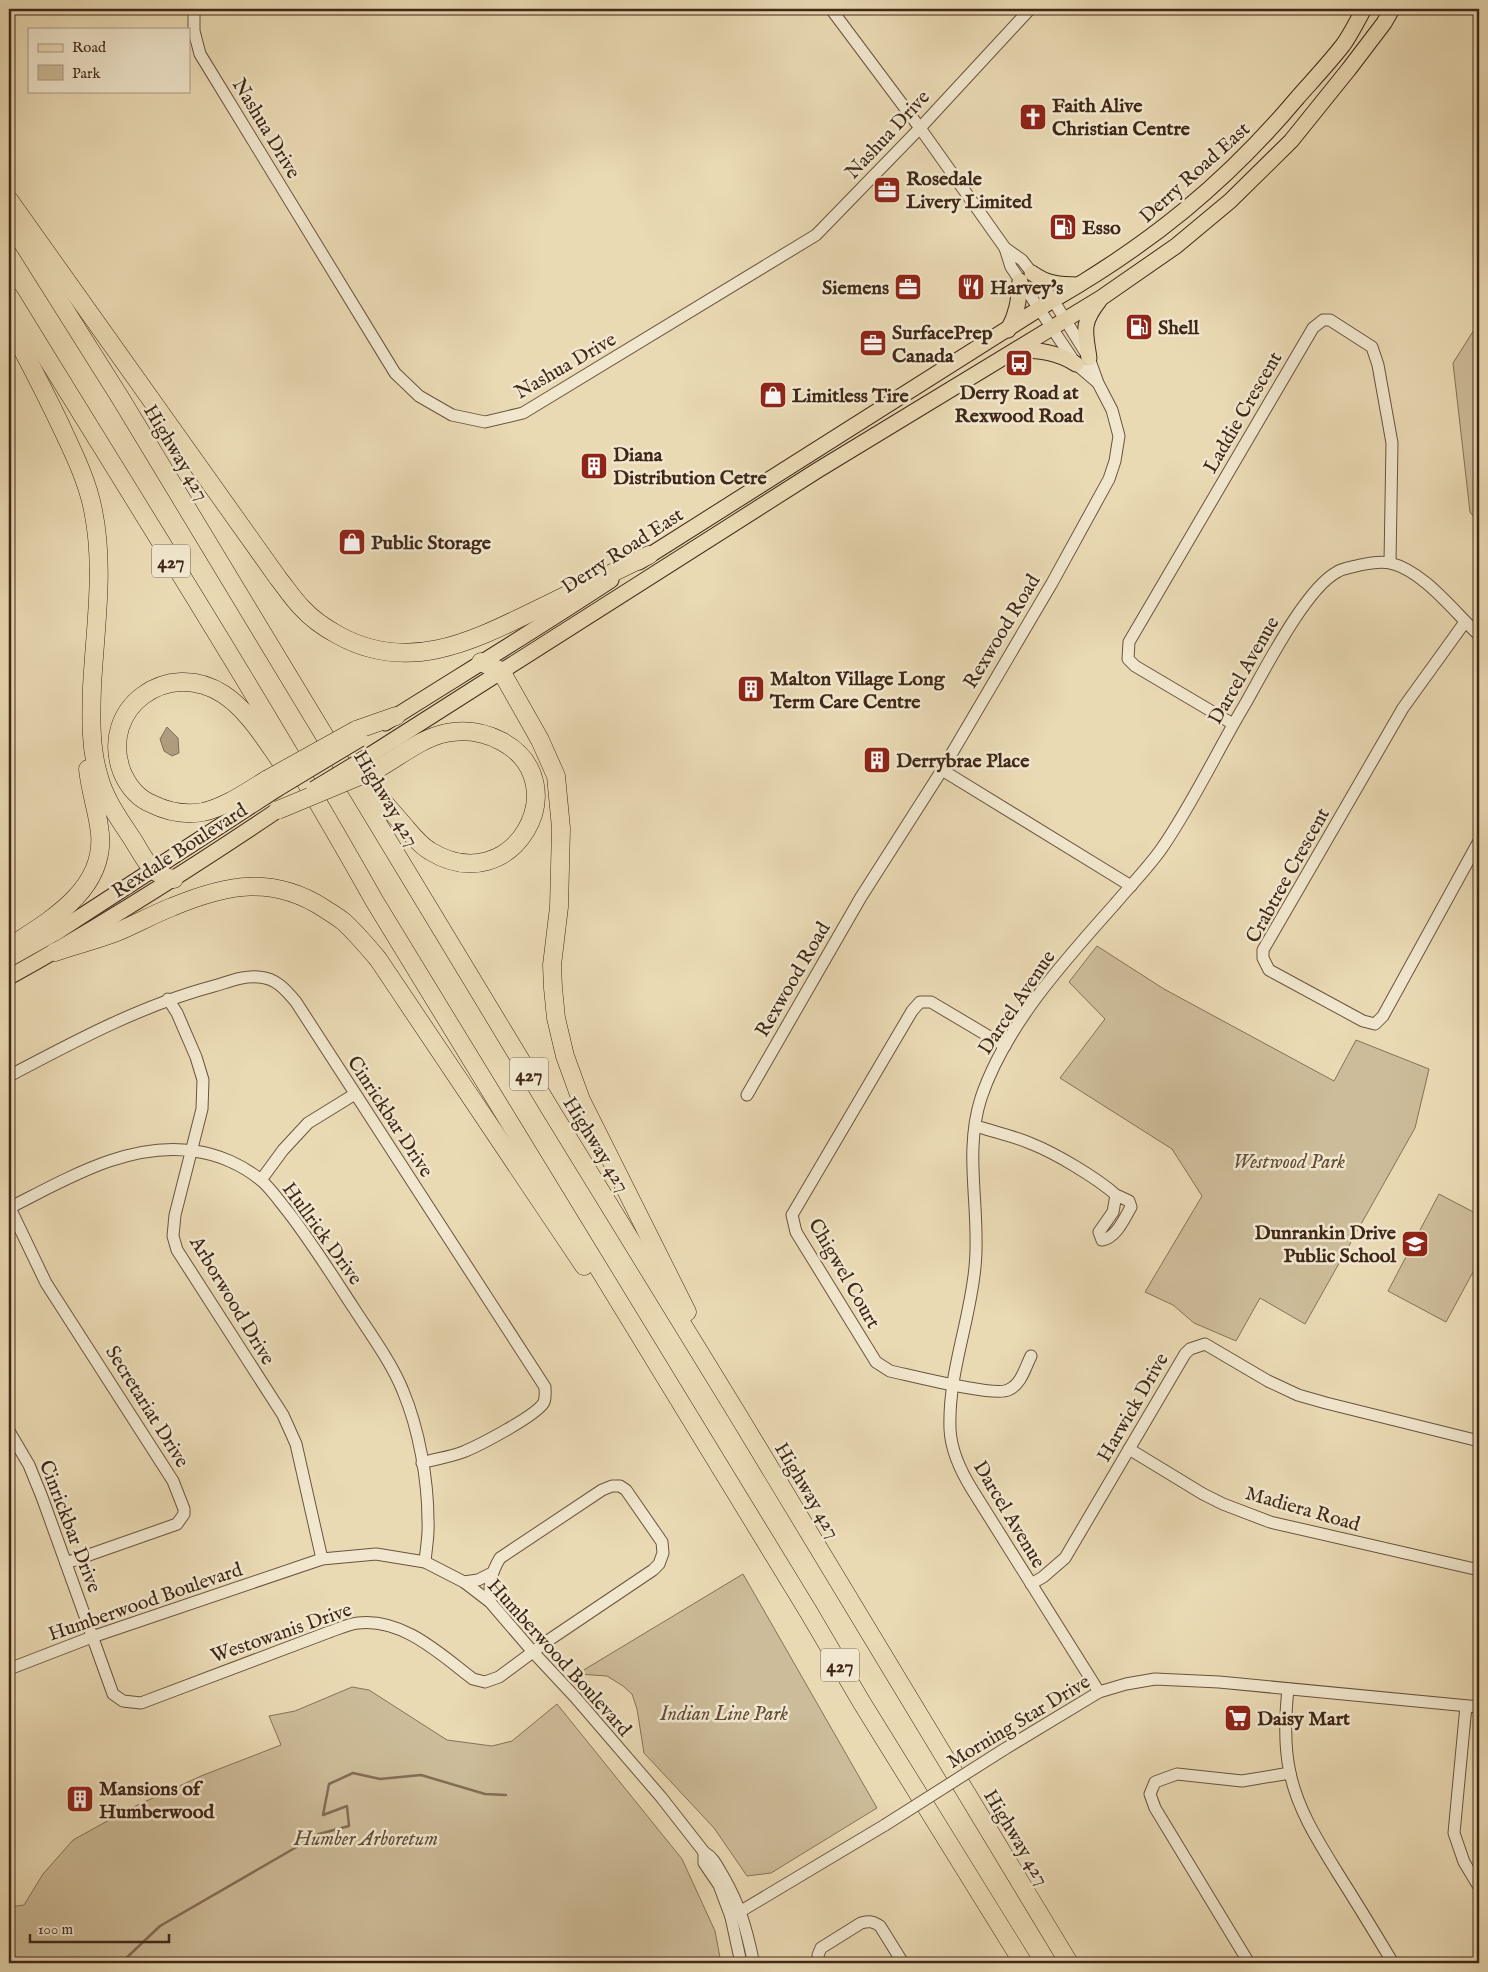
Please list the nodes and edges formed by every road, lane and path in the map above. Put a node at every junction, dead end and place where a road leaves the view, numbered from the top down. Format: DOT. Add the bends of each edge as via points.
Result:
graph roads {
  1 [pos="194,9"];
  2 [pos="832,9"];
  3 [pos="1030,9"];
  4 [pos="1364,9"];
  5 [pos="1392,9"];
  6 [pos="920,128"];
  7 [pos="9,200"];
  8 [pos="9,221"];
  9 [pos="1026,277"];
  10 [pos="1080,285"];
  11 [pos="9,296"];
  12 [pos="1101,298"];
  13 [pos="1053,300"];
  14 [pos="1039,310"];
  15 [pos="1065,319"];
  16 [pos="9,325"];
  17 [pos="1052,328"];
  18 [pos="1008,330"];
  19 [pos="1015,350"];
  20 [pos="1083,361"];
  21 [pos="648,555"];
  22 [pos="1390,563"];
  23 [pos="1465,622"];
  24 [pos="1479,635"];
  25 [pos="481,662"];
  26 [pos="501,671"];
  27 [pos="396,716"];
  28 [pos="91,719"];
  29 [pos="1233,724"];
  30 [pos="322,731"];
  31 [pos="375,761"];
  32 [pos="942,770"];
  33 [pos="273,784"];
  34 [pos="278,810"];
  35 [pos="333,826"];
  36 [pos="1479,841"];
  37 [pos="152,870"];
  38 [pos="174,879"];
  39 [pos="1131,886"];
  40 [pos="9,947"];
  41 [pos="55,952"];
  42 [pos="9,959"];
  43 [pos="9,977"];
  44 [pos="168,999"];
  45 [pos="1005,1046"];
  46 [pos="9,1076"];
  47 [pos="355,1094"];
  48 [pos="747,1095"];
  49 [pos="976,1126"];
  50 [pos="193,1150"];
  51 [pos="261,1180"];
  52 [pos="1116,1195"];
  53 [pos="9,1208"];
  54 [pos="1031,1356"];
  55 [pos="658,1366"];
  56 [pos="952,1385"];
  57 [pos="738,1415"];
  58 [pos="9,1431"];
  59 [pos="1479,1440"];
  60 [pos="1129,1450"];
  61 [pos="422,1463"];
  62 [pos="322,1559"];
  63 [pos="425,1562"];
  64 [pos="66,1563"];
  65 [pos="1479,1570"];
  66 [pos="492,1573"];
  67 [pos="464,1582"];
  68 [pos="1031,1584"];
  69 [pos="490,1602"];
  70 [pos="92,1637"];
  71 [pos="533,1652"];
  72 [pos="9,1669"];
  73 [pos="1288,1689"];
  74 [pos="1099,1692"];
  75 [pos="1466,1706"];
  76 [pos="1479,1707"];
  77 [pos="1290,1773"];
  78 [pos="1479,1887"];
  79 [pos="736,1914"];
  80 [pos="741,1963"];
  81 [pos="752,1963"];
  82 [pos="819,1963"];
  83 [pos="903,1963"];
  84 [pos="1023,1963"];
  85 [pos="1069,1963"];
  86 [pos="1249,1963"];
  87 [pos="1393,1963"];
  1 -- 6 [label="street, Nashua Drive" via="194,31 200,54 395,373 430,404 452,415 485,422 523,413 816,234"];
  2 -- 6 [label="street, Rexwood Road"];
  3 -- 6 [label="street, Nashua Drive"];
  4 -- 10 [label="main road, Derry Road East" via="1342,45 1244,158 1200,200"];
  5 -- 12 [label="main road, Derry Road East" via="1291,141 1230,201 1176,246"];
  6 -- 9 [label="street, Rexwood Road" via="1006,248 1022,260"];
  7 -- 21 [label="highway" via="278,578 302,609 327,629 351,642 379,651 402,654 438,650 497,629"];
  8 -- 30 [label="highway, Highway 427 / 427"];
  9 -- 10 [label="main road" via="1058,285"];
  9 -- 13 [label="street, Rexwood Road"];
  9 -- 14 [label="street, Rexwood Road"];
  9 -- 18 [label="main road" via="1015,318"];
  10 -- 13 [label="main road, Derry Road East"];
  11 -- 35 [label="highway, 427"];
  12 -- 15 [label="main road, Derry Road East"];
  12 -- 20 [label="main road" via="1091,311 1084,330"];
  13 -- 14 [label="main road, Derry Road East"];
  13 -- 15 [label="street, Rexwood Road"];
  14 -- 17 [label="street, Rexwood Road"];
  14 -- 18 [label="main road, Derry Road East"];
  15 -- 17 [label="main road, Derry Road East"];
  15 -- 20 [label="street, Rexwood Road"];
  16 -- 28 [label="highway" via="72,450 93,509 100,569"];
  17 -- 19 [label="main road, Derry Road East"];
  17 -- 20 [label="street, Rexwood Road"];
  18 -- 21 [label="main road, Derry Road East"];
  19 -- 20 [label="main road" via="1043,350"];
  19 -- 26 [label="main road, Derry Road East" via="818,470"];
  20 -- 32 [label="street, Rexwood Road" via="1112,410 1118,436 1109,479"];
  21 -- 25 [label="main road, Derry Road East"];
  22 -- 23 [label="street, Darcel Avenue" via="1412,572"];
  22 -- 29 [label="street, Darcel Avenue" via="1370,563 1336,572 1321,585 1300,611"];
  22 -- 29 [label="street, Laddie Crescent" via="1392,443 1378,365 1372,347 1330,320 1323,320 1313,328 1129,642 1128,659 1135,666"];
  23 -- 24 [label="street, Darcel Avenue"];
  23 -- 36 [label="street, Crabtree Crescent" via="1403,708 1263,950 1269,970 1363,1021 1375,1024 1383,1016"];
  25 -- 26 [label="highway"];
  25 -- 27 [label="main road, Derry Road East"];
  26 -- 31 [label="main road, Derry Road East"];
  26 -- 57 [label="highway" via="540,740 558,783 561,828 559,907 552,965 556,1018 565,1056 582,1100"];
  27 -- 33 [label="highway, bridge" via="358,734"];
  28 -- 37 [label="highway" via="99,778 118,817"];
  28 -- 40 [label="highway" via="86,745 100,834 95,869 86,885 58,915"];
  29 -- 39 [label="street, Darcel Avenue" via="1202,783 1161,849"];
  30 -- 31 [label="highway" via="417,840 429,851 451,861 470,864 500,856 512,848 533,819 536,801 528,767 508,744 491,735 466,730 444,733"];
  30 -- 57 [label="highway, Highway 427 / 427"];
  31 -- 34 [label="highway, bridge"];
  32 -- 39 [label="street"];
  32 -- 48 [label="street, Rexwood Road" via="861,897"];
  33 -- 35 [label="highway" via="204,812 164,810 132,791 125,779 118,752 117,737 121,725 136,701 151,690 180,681 208,685 241,709 317,812"];
  33 -- 37 [label="main road, Rexdale Boulevard"];
  34 -- 38 [label="main road, Rexdale Boulevard"];
  35 -- 55 [label="highway, 427" via="375,902"];
  37 -- 38 [label="highway" via="162,877"];
  37 -- 42 [label="main road, Rexdale Boulevard"];
  38 -- 41 [label="main road, Rexdale Boulevard"];
  39 -- 45 [label="street, Darcel Avenue" via="1047,982"];
  41 -- 43 [label="main road, Rexdale Boulevard"];
  41 -- 55 [label="highway" via="116,932 200,896 251,886 272,887 298,894 343,921 378,958 623,1324"];
  44 -- 46 [label="street, Cinrickbar Drive" via="76,1040"];
  44 -- 47 [label="street, Cinrickbar Drive" via="242,978 260,977 273,981 296,1002"];
  44 -- 50 [label="street, Arborwood Drive" via="177,1013 203,1080 202,1109"];
  45 -- 49 [label="street, Darcel Avenue" via="980,1100"];
  45 -- 56 [label="street, Chigwel Court" via="932,1002 920,1002 912,1010 792,1215 796,1232 876,1362 890,1371"];
  47 -- 51 [label="street" via="308,1123"];
  47 -- 61 [label="street, Cinrickbar Drive" via="544,1387 546,1396 544,1404 532,1414 485,1442 461,1453"];
  49 -- 52 [label="street" via="1031,1144 1106,1186"];
  49 -- 56 [label="street, Darcel Avenue" via="972,1170 977,1244 975,1271"];
  50 -- 51 [label="street, Hullrick Drive" via="219,1156"];
  50 -- 53 [label="street, Hullrick Drive" via="169,1149 120,1157 90,1168"];
  50 -- 62 [label="street, Arborwood Drive" via="175,1215 173,1236 177,1250 282,1415 296,1444"];
  51 -- 61 [label="street, Hullrick Drive" via="309,1238 378,1346 403,1391"];
  53 -- 64 [label="street, Secretariat Drive" via="46,1283 173,1481 184,1509 176,1524"];
  54 -- 56 [label="street, Chigwel Court" via="1018,1384 1008,1391"];
  55 -- 84 [label="highway, 427"];
  56 -- 68 [label="street, Darcel Avenue" via="950,1433 958,1465"];
  57 -- 85 [label="highway, Highway 427 / 427"];
  58 -- 64 [label="street, Cinrickbar Drive" via="29,1465"];
  59 -- 60 [label="street, Harwick Drive" via="1298,1395 1205,1344 1190,1348 1185,1354"];
  60 -- 65 [label="street, Madiera Road" via="1222,1504 1270,1522"];
  60 -- 68 [label="street, Harwick Drive" via="1065,1558"];
  61 -- 63 [label="street, Hullrick Drive" via="428,1523"];
  62 -- 63 [label="street, Humberwood Boulevard" via="376,1554"];
  62 -- 70 [label="street, Humberwood Boulevard"];
  63 -- 67 [label="street, Humberwood Boulevard"];
  64 -- 70 [label="street, Cinrickbar Drive"];
  66 -- 67 [label="street"];
  66 -- 69 [label="street"];
  66 -- 71 [label="street, Westowanis Drive" via="507,1552 612,1486 620,1486 631,1495 662,1542 663,1553 657,1567"];
  67 -- 69 [label="street, Humberwood Boulevard"];
  68 -- 74 [label="street, Darcel Avenue"];
  69 -- 71 [label="street, Humberwood Boulevard"];
  70 -- 71 [label="street, Westowanis Drive" via="113,1694 130,1703 141,1703 359,1623 401,1630 423,1641 481,1682 499,1677"];
  70 -- 72 [label="street, Humberwood Boulevard"];
  71 -- 79 [label="street, Humberwood Boulevard" via="575,1697 704,1852 712,1857"];
  73 -- 74 [label="street, Morning Star Drive" via="1163,1679 1144,1680"];
  73 -- 75 [label="street, Morning Star Drive"];
  73 -- 77 [label="street" via="1286,1737"];
  74 -- 79 [label="street, Morning Star Drive, bridge"];
  75 -- 76 [label="street, Morning Star Drive"];
  75 -- 78 [label="street" via="1454,1833 1464,1862"];
  77 -- 86 [label="street" via="1242,1781 1177,1774 1155,1782 1150,1794 1155,1808"];
  77 -- 87 [label="street" via="1312,1830"];
  79 -- 80 [label="street, Humberwood Boulevard"];
  79 -- 81 [label="street, Humberwood Boulevard" via="754,1960"];
  82 -- 83 [label="street" via="821,1948 861,1923 874,1922 880,1926"];
}
